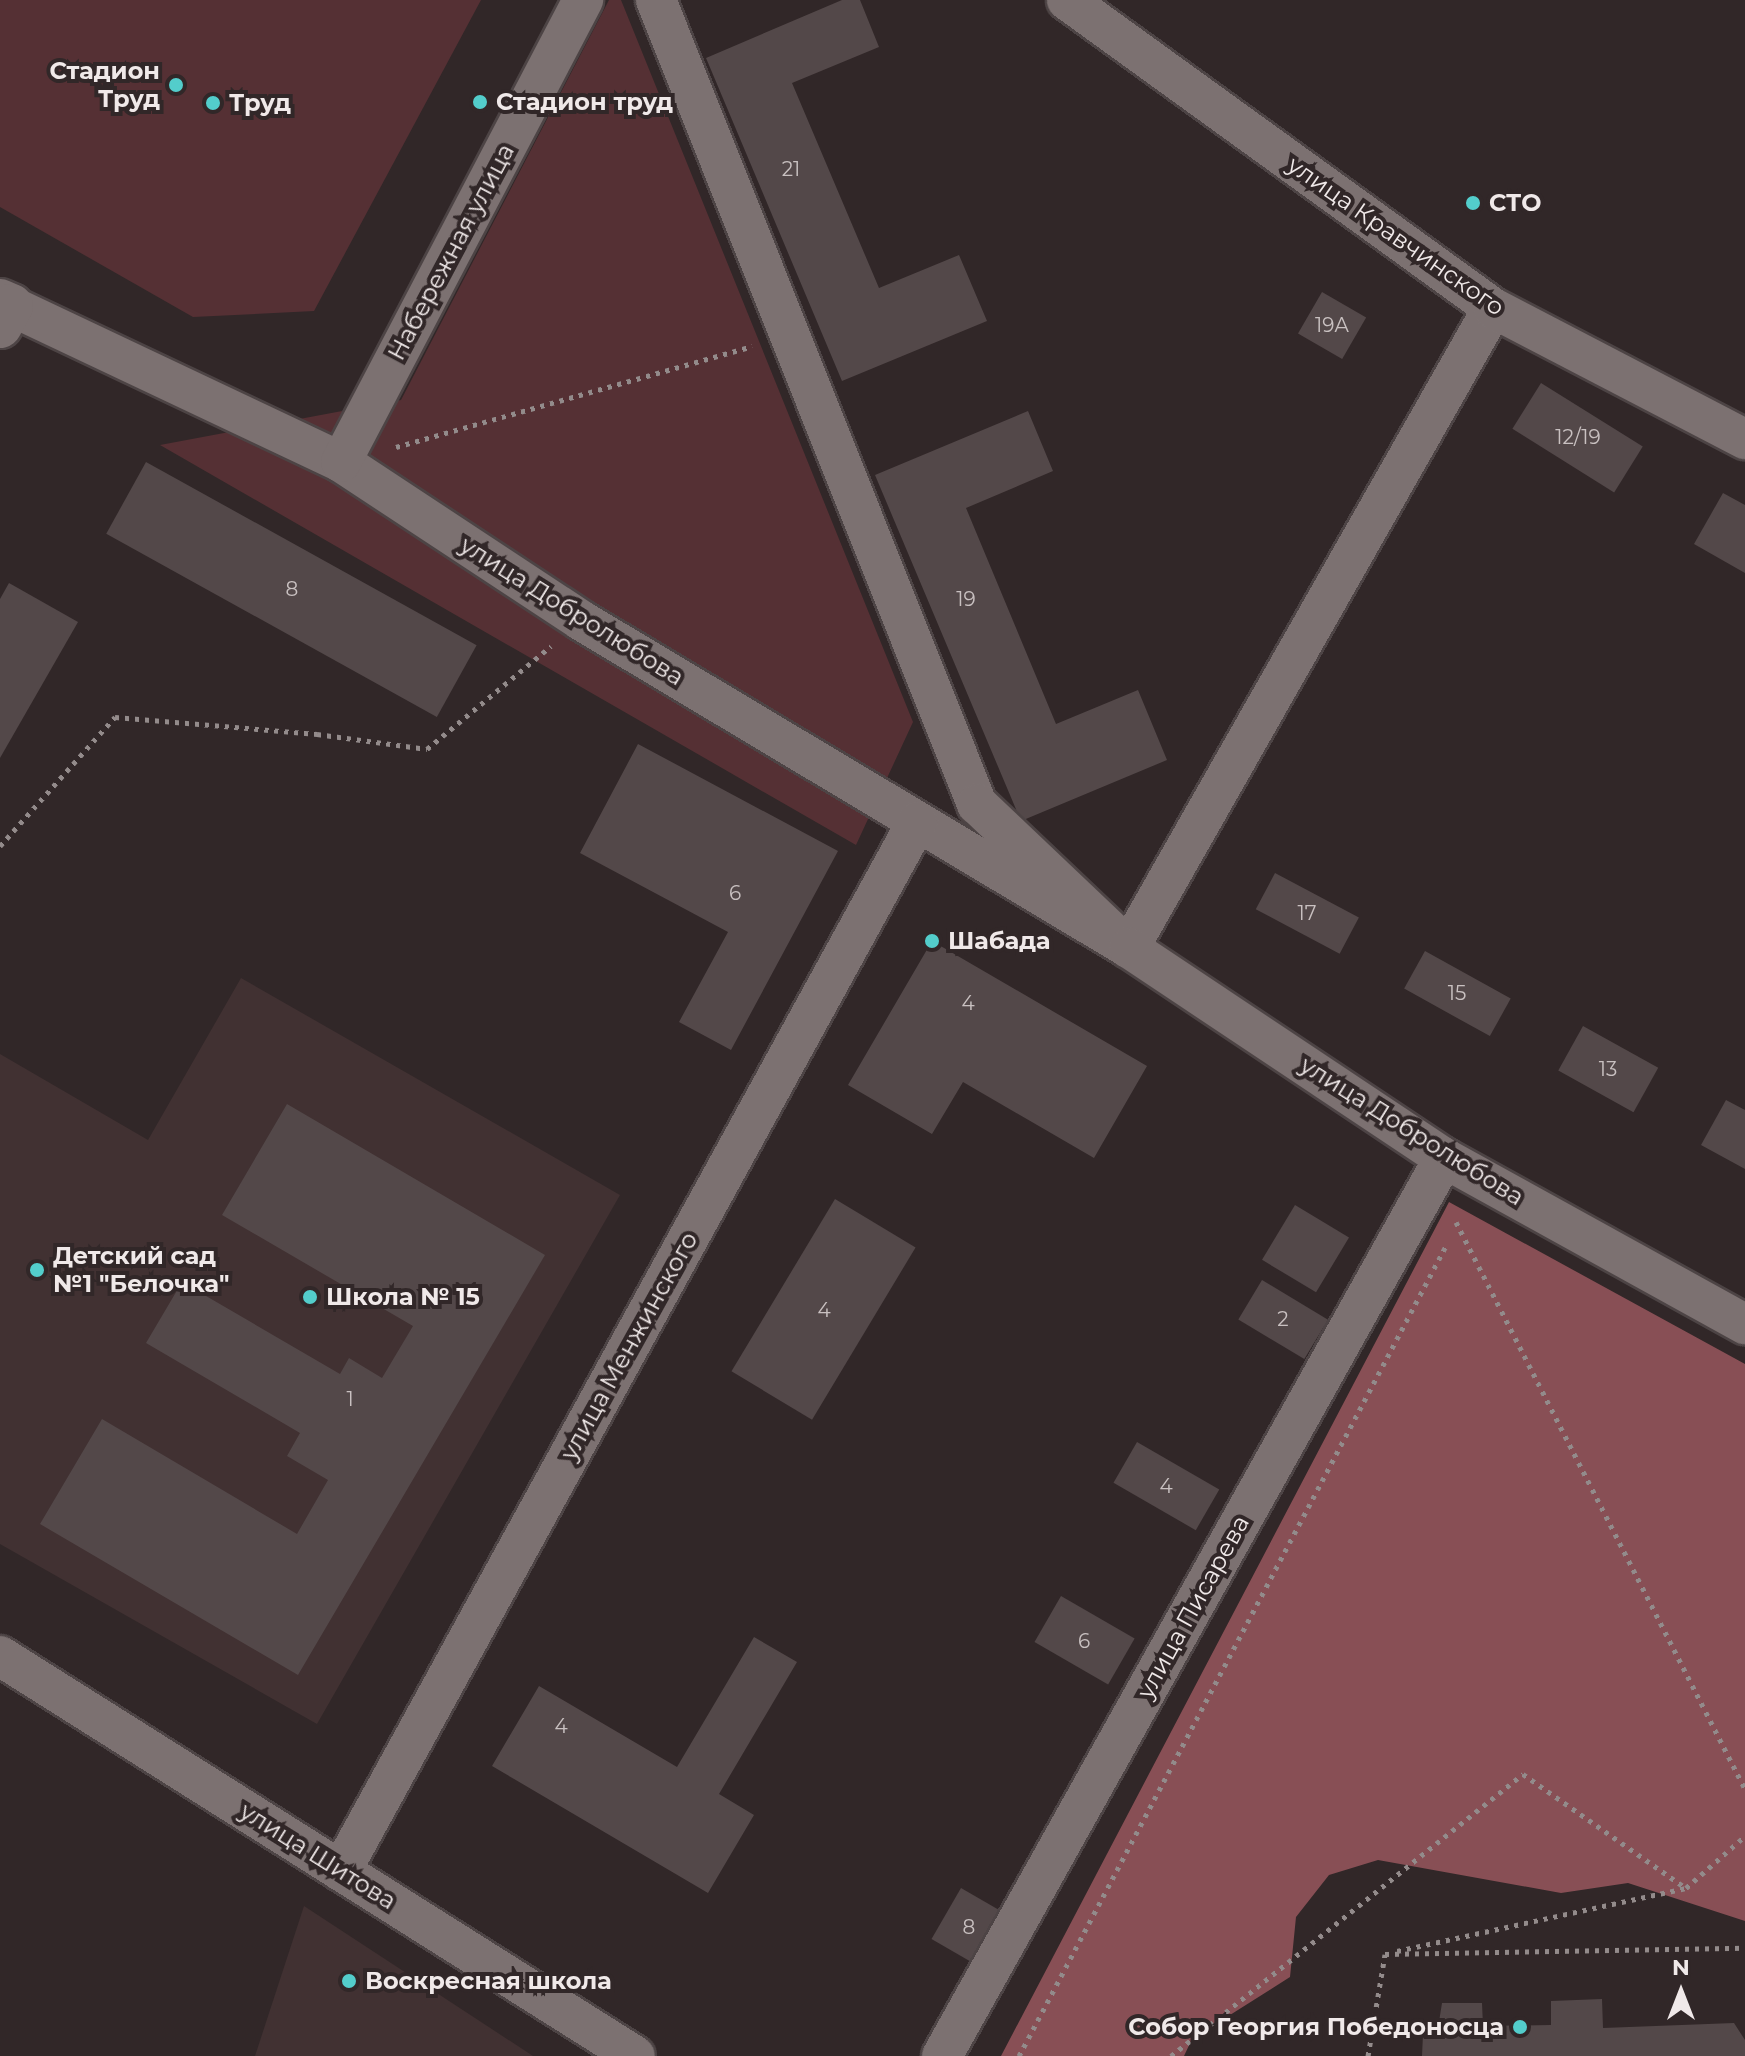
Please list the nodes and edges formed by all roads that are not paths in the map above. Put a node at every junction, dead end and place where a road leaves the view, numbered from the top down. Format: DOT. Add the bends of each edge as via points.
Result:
graph roads {
  1 [pos="583,0"];
  2 [pos="656,0"];
  3 [pos="1067,0"];
  4 [pos="1493,308"];
  5 [pos="4,311"];
  6 [pos="1745,439"];
  7 [pos="341,462"];
  8 [pos="917,822"];
  9 [pos="1129,948"];
  10 [pos="1444,1158"];
  11 [pos="1745,1324"];
  12 [pos="0,1656"];
  13 [pos="341,1871"];
  14 [pos="635,2056"];
  15 [pos="942,2056"];
  1 -- 7 [label="street, Набережная улица"];
  2 -- 9 [label="street, улица Добролюбова" via="977,804"];
  3 -- 4 [label="street, улица Кравчинского"];
  4 -- 6 [label="street, улица Кравчинского"];
  4 -- 9 [label="street"];
  5 -- 7 [label="street, улица Добролюбова"];
  7 -- 8 [label="street, улица Добролюбова" via="582,621"];
  8 -- 9 [label="street, улица Добролюбова"];
  8 -- 13 [label="street, улица Менжинского"];
  9 -- 10 [label="street, улица Добролюбова"];
  10 -- 11 [label="street, улица Добролюбова"];
  10 -- 15 [label="street, улица Писарева"];
  12 -- 13 [label="street, улица Шитова"];
  13 -- 14 [label="street, улица Шитова"];
}
